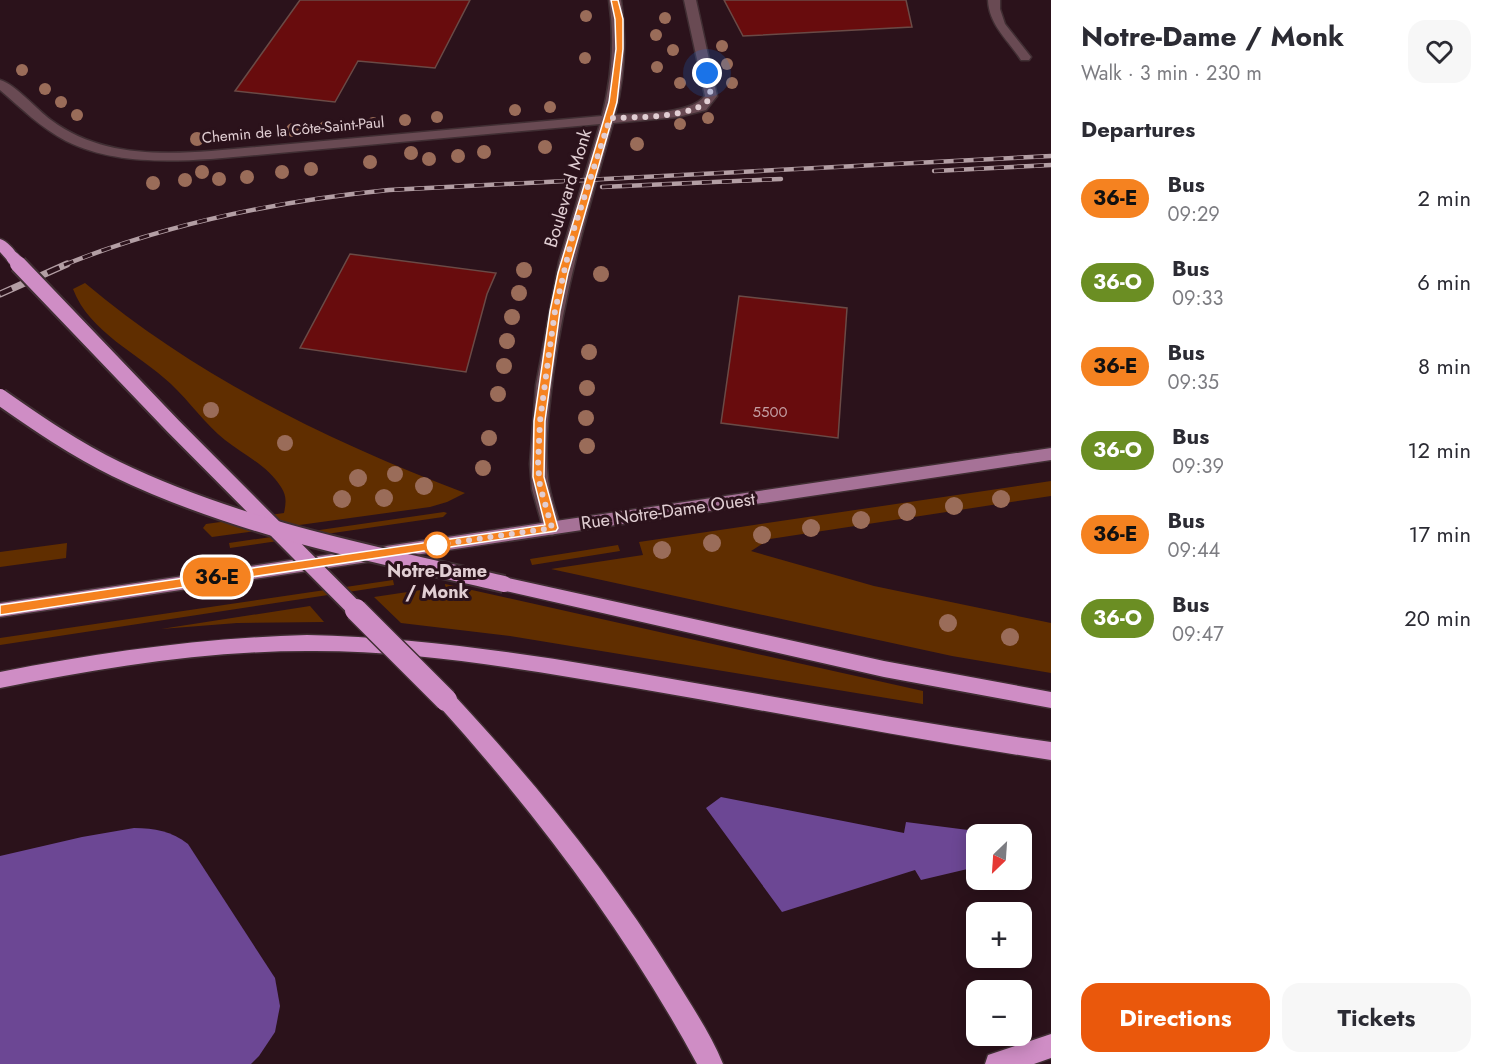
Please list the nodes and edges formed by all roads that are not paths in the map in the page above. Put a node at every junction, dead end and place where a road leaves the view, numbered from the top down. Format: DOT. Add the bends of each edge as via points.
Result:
graph roads {
  1 [pos="615,0"];
  2 [pos="690,0"];
  3 [pos="994,0"];
  4 [pos="1025,57"];
  5 [pos="0,84"];
  6 [pos="610,118"];
  7 [pos="0,243"];
  8 [pos="0,397"];
  9 [pos="1051,454"];
  10 [pos="552,528"];
  11 [pos="0,610"];
  12 [pos="0,681"];
  13 [pos="1051,700"];
  14 [pos="1051,751"];
  15 [pos="1051,1046"];
  16 [pos="711,1064"];
  17 [pos="997,1064"];
  1 -- 6 [label="street, Boulevard Monk" via="620,49"];
  2 -- 6 [label="street, Chemin de la Côte-Saint-Paul" via="711,89 708,102 682,112"];
  3 -- 4 [label="street" via="995,17"];
  5 -- 6 [label="street, Chemin de la Côte-Saint-Paul" via="70,138 118,152 154,156 210,155"];
  6 -- 10 [label="street, Boulevard Monk" via="574,229 549,352 538,465"];
  7 -- 16 [label="highway, bridge" via="88,340 492,749 575,851 631,929"];
  8 -- 13 [label="highway, bridge" via="84,453 132,477 269,528 884,669"];
  9 -- 10 [label="main road, Rue Notre-Dame Ouest"];
  10 -- 11 [label="main road, Rue Notre-Dame Ouest"];
  12 -- 14 [label="highway" via="182,652 306,643 365,645 576,671"];
  15 -- 17 [label="highway"];
}
